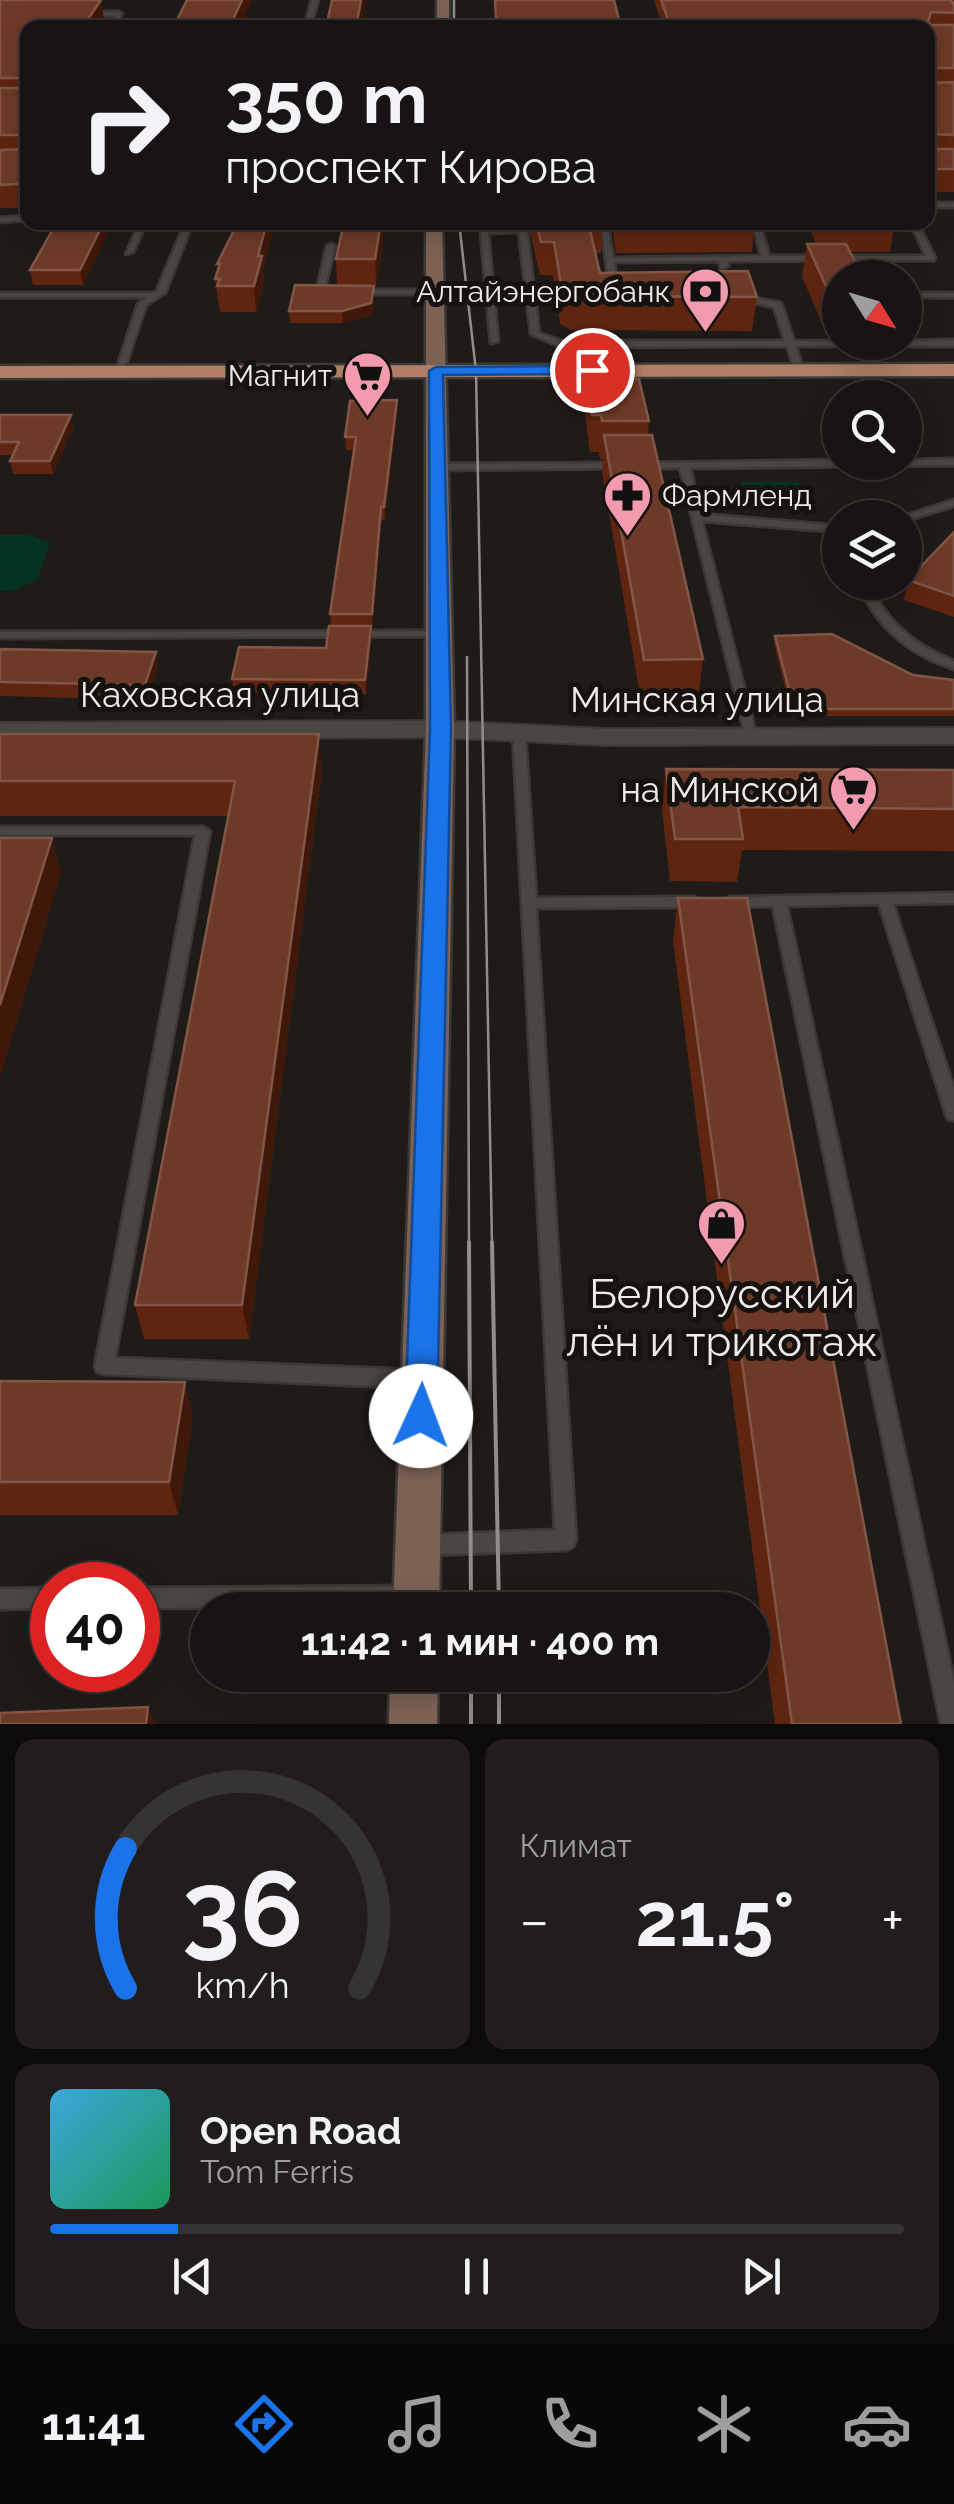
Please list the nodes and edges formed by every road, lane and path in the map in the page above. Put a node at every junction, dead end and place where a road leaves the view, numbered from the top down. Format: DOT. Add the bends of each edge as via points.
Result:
graph roads {
  1 [pos="80,14"];
  2 [pos="116,20"];
  3 [pos="140,230"];
  4 [pos="185,230"];
  5 [pos="434,230"];
  6 [pos="483,230"];
  7 [pos="523,230"];
  8 [pos="539,230"];
  9 [pos="605,230"];
  10 [pos="719,230"];
  11 [pos="917,230"];
  12 [pos="331,246"];
  13 [pos="129,252"];
  14 [pos="722,259"];
  15 [pos="766,259"];
  16 [pos="854,259"];
  17 [pos="610,260"];
  18 [pos="727,278"];
  19 [pos="435,292"];
  20 [pos="0,295"];
  21 [pos="158,295"];
  22 [pos="922,295"];
  23 [pos="954,295"];
  24 [pos="732,296"];
  25 [pos="615,297"];
  26 [pos="494,341"];
  27 [pos="954,342"];
  28 [pos="790,343"];
  29 [pos="589,344"];
  30 [pos="592,370"];
  31 [pos="799,370"];
  32 [pos="954,370"];
  33 [pos="436,371"];
  34 [pos="0,372"];
  35 [pos="120,372"];
  36 [pos="954,462"];
  37 [pos="684,465"];
  38 [pos="437,467"];
  39 [pos="954,503"];
  40 [pos="922,512"];
  41 [pos="696,517"];
  42 [pos="822,528"];
  43 [pos="869,600"];
  44 [pos="439,634"];
  45 [pos="0,636"];
  46 [pos="954,665"];
  47 [pos="440,728"];
  48 [pos="0,731"];
  49 [pos="519,734"];
  50 [pos="750,735"];
  51 [pos="954,736"];
  52 [pos="0,830"];
  53 [pos="954,898"];
  54 [pos="779,902"];
  55 [pos="885,902"];
  56 [pos="529,903"];
  57 [pos="954,1114"];
  58 [pos="422,1379"];
  59 [pos="418,1544"];
  60 [pos="416,1592"];
  61 [pos="0,1598"];
  62 [pos="30,1598"];
  63 [pos="160,1598"];
  64 [pos="190,1599"];
  65 [pos="414,1692"];
  66 [pos="413,1724"];
  67 [pos="952,1724"];
  1 -- 2 [label="lane" via="120,14"];
  3 -- 13 [label="lane"];
  4 -- 21 [label="lane"];
  5 -- 19 [label="street"];
  6 -- 26 [label="lane"];
  7 -- 8 [label="lane"];
  7 -- 29 [label="lane" via="535,334 561,344"];
  9 -- 17 [label="lane"];
  10 -- 15 [label="lane" via="758,230"];
  11 -- 16 [label="lane" via="932,258"];
  12 -- 19 [label="lane" via="319,292"];
  14 -- 15 [label="lane"];
  14 -- 17 [label="lane"];
  14 -- 18 [label="lane"];
  15 -- 16 [label="lane"];
  17 -- 25 [label="lane"];
  19 -- 33 [label="street"];
  20 -- 21 [label="lane"];
  21 -- 35 [label="lane" via="142,304"];
  22 -- 23 [label="lane"];
  24 -- 28 [label="lane" via="778,305"];
  27 -- 28 [label="lane"];
  28 -- 29 [label="lane"];
  28 -- 31 [label="lane"];
  29 -- 30 [label="lane"];
  30 -- 31 [label="main road"];
  30 -- 33 [label="main road"];
  31 -- 32 [label="main road"];
  33 -- 35 [label="main road"];
  33 -- 38 [label="street"];
  34 -- 35 [label="main road"];
  36 -- 37 [label="lane"];
  37 -- 38 [label="lane"];
  37 -- 41 [label="lane"];
  38 -- 44 [label="street"];
  39 -- 40 [label="lane"];
  41 -- 42 [label="lane"];
  41 -- 50 [label="lane"];
  43 -- 46 [label="lane" via="891,629"];
  44 -- 45 [label="lane"];
  44 -- 47 [label="street"];
  47 -- 48 [label="street, Каховская улица"];
  47 -- 49 [label="street, Минская улица"];
  47 -- 58 [label="street"];
  49 -- 50 [label="street, Минская улица"];
  49 -- 56 [label="lane"];
  50 -- 51 [label="street, Минская улица"];
  52 -- 58 [label="lane" via="203,832 104,1366"];
  53 -- 55 [label="lane"];
  54 -- 55 [label="lane"];
  54 -- 56 [label="lane"];
  54 -- 67 [label="lane"];
  55 -- 57 [label="lane"];
  56 -- 59 [label="lane" via="566,1540"];
  58 -- 59 [label="street"];
  59 -- 60 [label="street"];
  61 -- 62 [label="lane"];
  63 -- 64 [label="lane"];
  65 -- 66 [label="street"];
}
